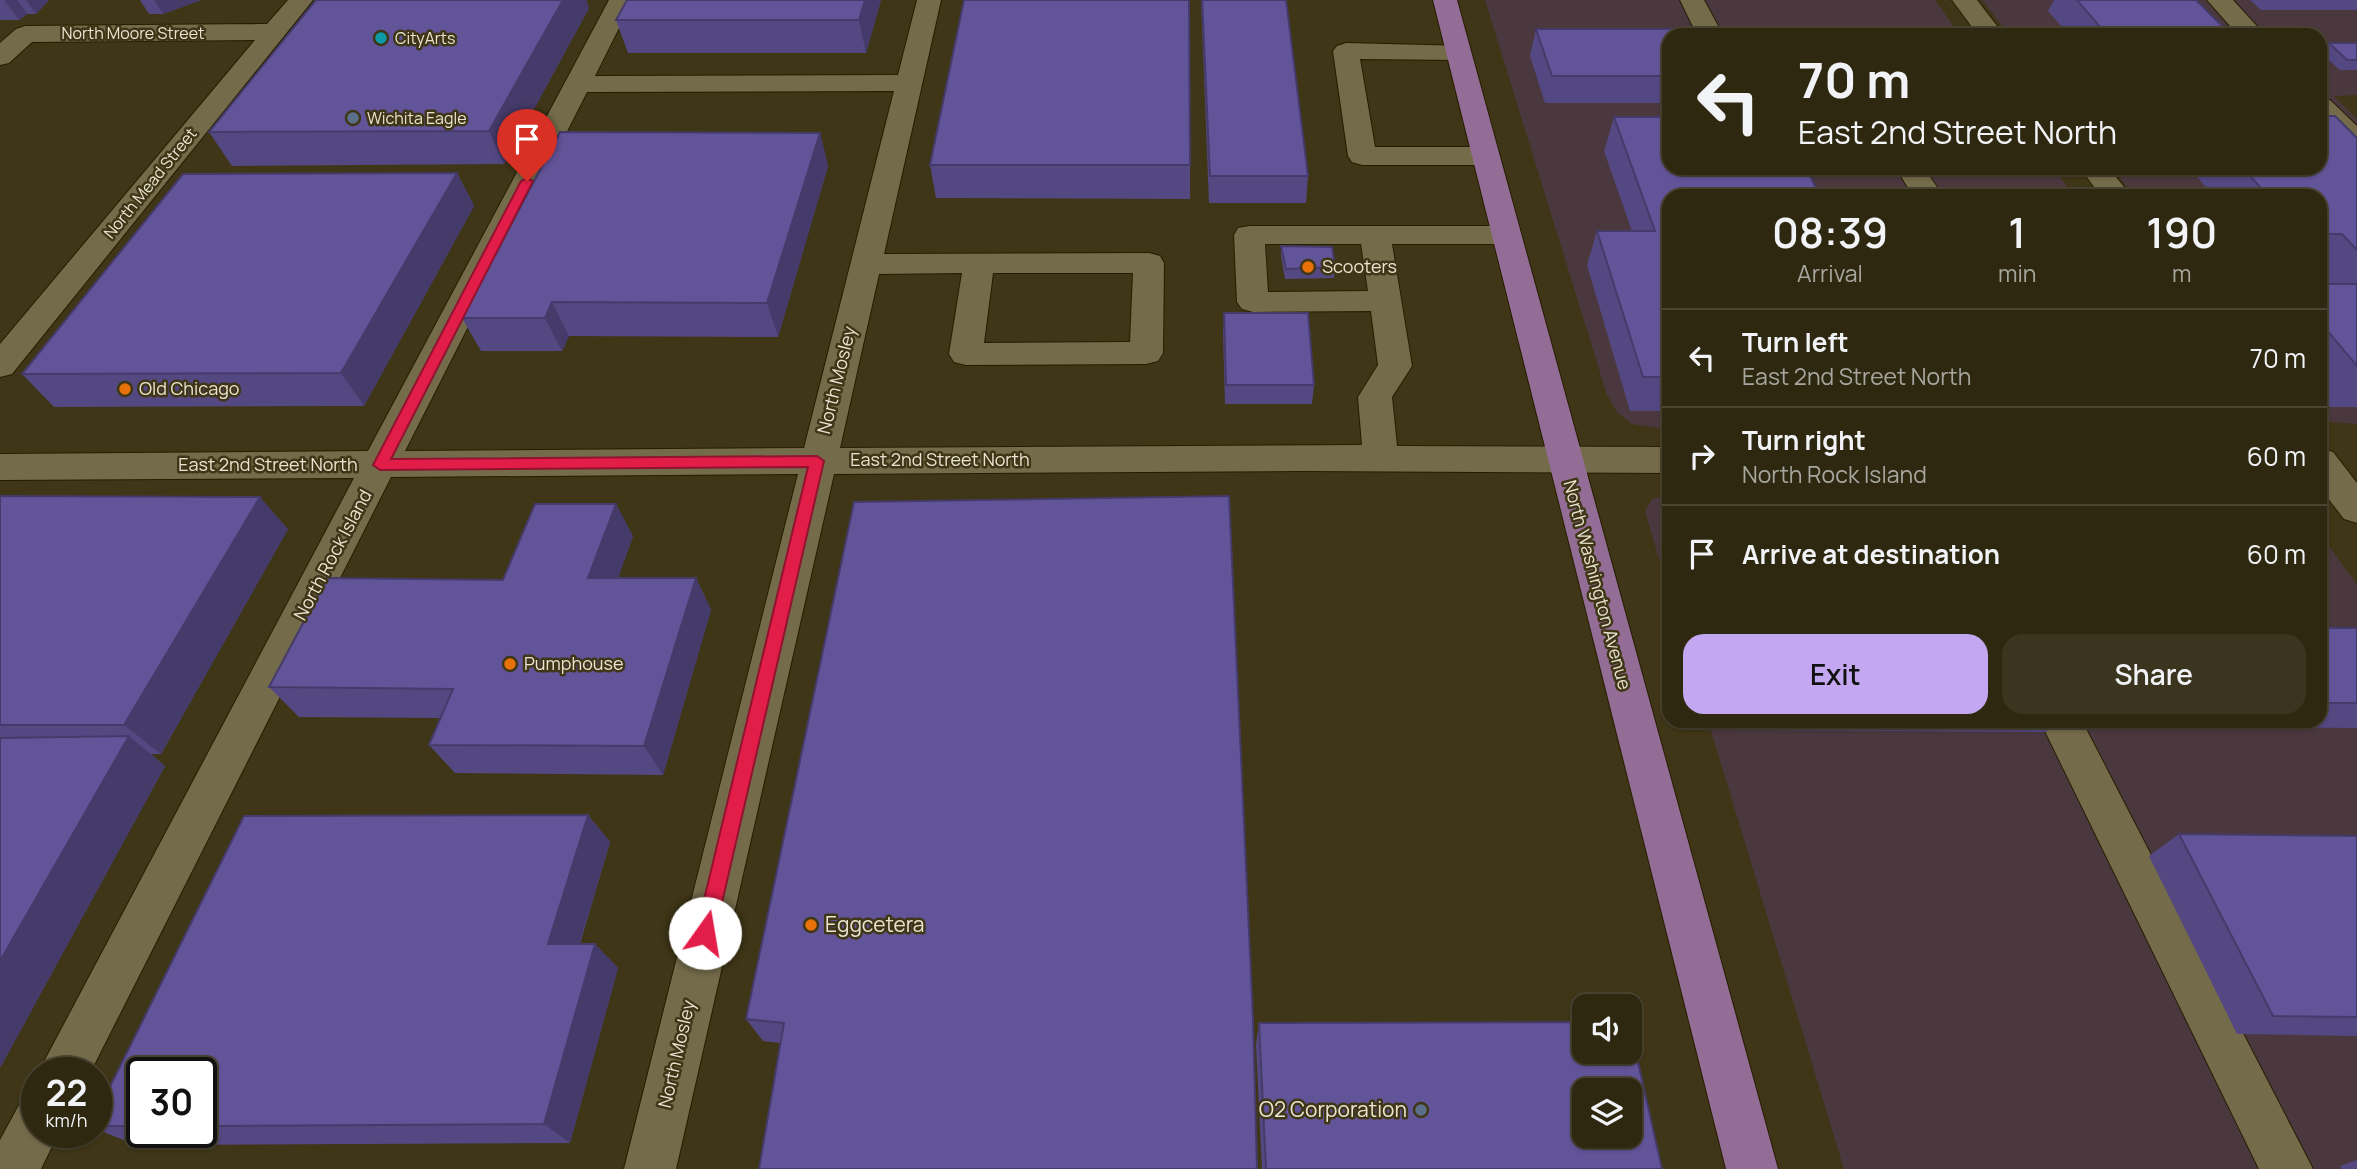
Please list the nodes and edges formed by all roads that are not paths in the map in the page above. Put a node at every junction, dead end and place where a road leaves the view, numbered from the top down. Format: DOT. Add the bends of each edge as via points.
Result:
graph roads {
  1 [pos="301,0"];
  2 [pos="621,0"];
  3 [pos="929,0"];
  4 [pos="1445,0"];
  5 [pos="1692,0"];
  6 [pos="1964,0"];
  7 [pos="2219,0"];
  8 [pos="1706,28"];
  9 [pos="1986,28"];
  10 [pos="2245,28"];
  11 [pos="275,32"];
  12 [pos="12,33"];
  13 [pos="1458,52"];
  14 [pos="0,57"];
  15 [pos="909,83"];
  16 [pos="578,84"];
  17 [pos="2327,113"];
  18 [pos="2357,141"];
  19 [pos="1485,156"];
  20 [pos="2100,175"];
  21 [pos="2110,189"];
  22 [pos="1505,234"];
  23 [pos="1375,235"];
  24 [pos="979,263"];
  25 [pos="865,264"];
  26 [pos="1385,301"];
  27 [pos="0,366"];
  28 [pos="1381,458"];
  29 [pos="1564,459"];
  30 [pos="1662,460"];
  31 [pos="817,461"];
  32 [pos="2327,462"];
  33 [pos="2357,462"];
  34 [pos="380,465"];
  35 [pos="0,467"];
  36 [pos="2327,470"];
  37 [pos="2357,509"];
  38 [pos="2065,728"];
  39 [pos="71,1057"];
  40 [pos="24,1148"];
  41 [pos="13,1169"];
  42 [pos="650,1169"];
  43 [pos="1752,1169"];
  44 [pos="2287,1169"];
  1 -- 11 [label="street, North Mead Street"];
  2 -- 16 [label="street, North Rock Island"];
  3 -- 15 [label="street, North Mosley"];
  4 -- 13 [label="main road, North Washington Avenue"];
  5 -- 8 [label="street"];
  6 -- 9 [label="street"];
  7 -- 10 [label="street"];
  11 -- 12 [label="street, North Moore Street"];
  11 -- 27 [label="street, North Mead Street"];
  12 -- 14 [label="street, North Moore Street"];
  13 -- 19 [label="main road, North Washington Avenue"];
  13 -- 19 [label="street" via="1346,51 1362,156"];
  15 -- 16 [label="street"];
  15 -- 25 [label="street, North Mosley"];
  16 -- 34 [label="street, North Rock Island"];
  17 -- 18 [label="street"];
  19 -- 22 [label="main road, North Washington Avenue"];
  20 -- 21 [label="street"];
  22 -- 23 [label="street"];
  22 -- 29 [label="main road, North Washington Avenue"];
  23 -- 26 [label="street"];
  23 -- 26 [label="street" via="1249,235 1253,302"];
  24 -- 24 [label="street" via="1149,263 1146,353 966,354"];
  24 -- 25 [label="street"];
  25 -- 31 [label="street, North Mosley"];
  26 -- 28 [label="street" via="1395,366 1375,397"];
  28 -- 29 [label="street, East 2nd Street North"];
  28 -- 31 [label="street, East 2nd Street North"];
  29 -- 30 [label="street, East 2nd Street North"];
  29 -- 43 [label="main road, North Washington Avenue"];
  31 -- 34 [label="street, East 2nd Street North"];
  31 -- 42 [label="street, North Mosley"];
  32 -- 33 [label="street"];
  34 -- 35 [label="street, East 2nd Street North"];
  34 -- 39 [label="street, North Rock Island"];
  36 -- 37 [label="street"];
  38 -- 44 [label="street"];
  40 -- 41 [label="street"];
}
